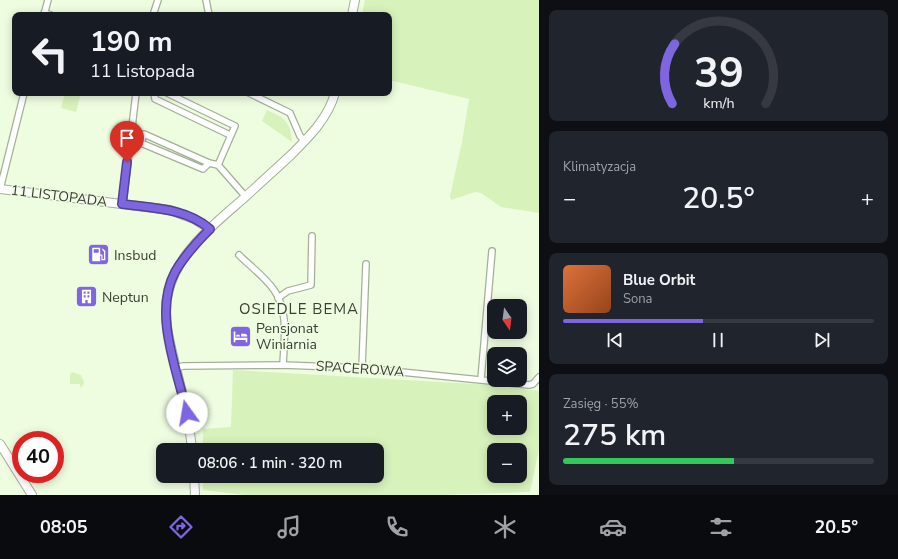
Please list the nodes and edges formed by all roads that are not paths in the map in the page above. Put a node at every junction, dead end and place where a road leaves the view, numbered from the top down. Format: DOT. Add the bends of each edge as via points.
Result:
graph roads {
  1 [pos="48,0"];
  2 [pos="158,0"];
  3 [pos="206,0"];
  4 [pos="355,0"];
  5 [pos="45,12"];
  6 [pos="154,12"];
  7 [pos="208,12"];
  8 [pos="353,12"];
  9 [pos="23,96"];
  10 [pos="136,96"];
  11 [pos="154,96"];
  12 [pos="173,96"];
  13 [pos="255,96"];
  14 [pos="334,96"];
  15 [pos="230,135"];
  16 [pos="305,141"];
  17 [pos="208,163"];
  18 [pos="218,165"];
  19 [pos="0,189"];
  20 [pos="246,196"];
  21 [pos="122,204"];
  22 [pos="210,229"];
  23 [pos="312,236"];
  24 [pos="492,251"];
  25 [pos="239,255"];
  26 [pos="366,264"];
  27 [pos="278,298"];
  28 [pos="283,365"];
  29 [pos="176,368"];
  30 [pos="362,368"];
  31 [pos="539,377"];
  32 [pos="481,379"];
  33 [pos="191,443"];
  34 [pos="0,444"];
  35 [pos="194,483"];
  36 [pos="32,495"];
  37 [pos="195,495"];
  1 -- 5 [label="street"];
  2 -- 6 [label="street"];
  3 -- 7 [label="street"];
  4 -- 8 [label="street"];
  9 -- 19 [label="street"];
  10 -- 21 [label="street"];
  11 -- 15 [label="street" via="155,99"];
  12 -- 15 [label="street" via="235,126"];
  13 -- 16 [label="street" via="290,113 300,136"];
  14 -- 16 [label="street" via="326,114"];
  15 -- 18 [label="street"];
  16 -- 20 [label="street"];
  17 -- 17 [label="street" via="180,150 144,134 141,143 203,169"];
  17 -- 18 [label="street"];
  18 -- 20 [label="street"];
  19 -- 21 [label="street, 11 LISTOPADA"];
  20 -- 22 [label="street"];
  21 -- 22 [label="street, 11 LISTOPADA" via="176,212"];
  22 -- 29 [label="street" via="185,256 171,283 167,299 166,321"];
  23 -- 27 [label="street" via="311,285 288,291"];
  24 -- 32 [label="street"];
  25 -- 27 [label="street" via="274,290"];
  26 -- 30 [label="street"];
  27 -- 28 [label="street" via="284,322"];
  28 -- 29 [label="street, SPACEROWA"];
  28 -- 30 [label="street, SPACEROWA"];
  29 -- 33 [label="street" via="190,425"];
  30 -- 32 [label="street, SPACEROWA"];
  31 -- 32 [label="street, SPACEROWA" via="529,385"];
  34 -- 36 [label="street"];
  35 -- 37 [label="street"];
}
